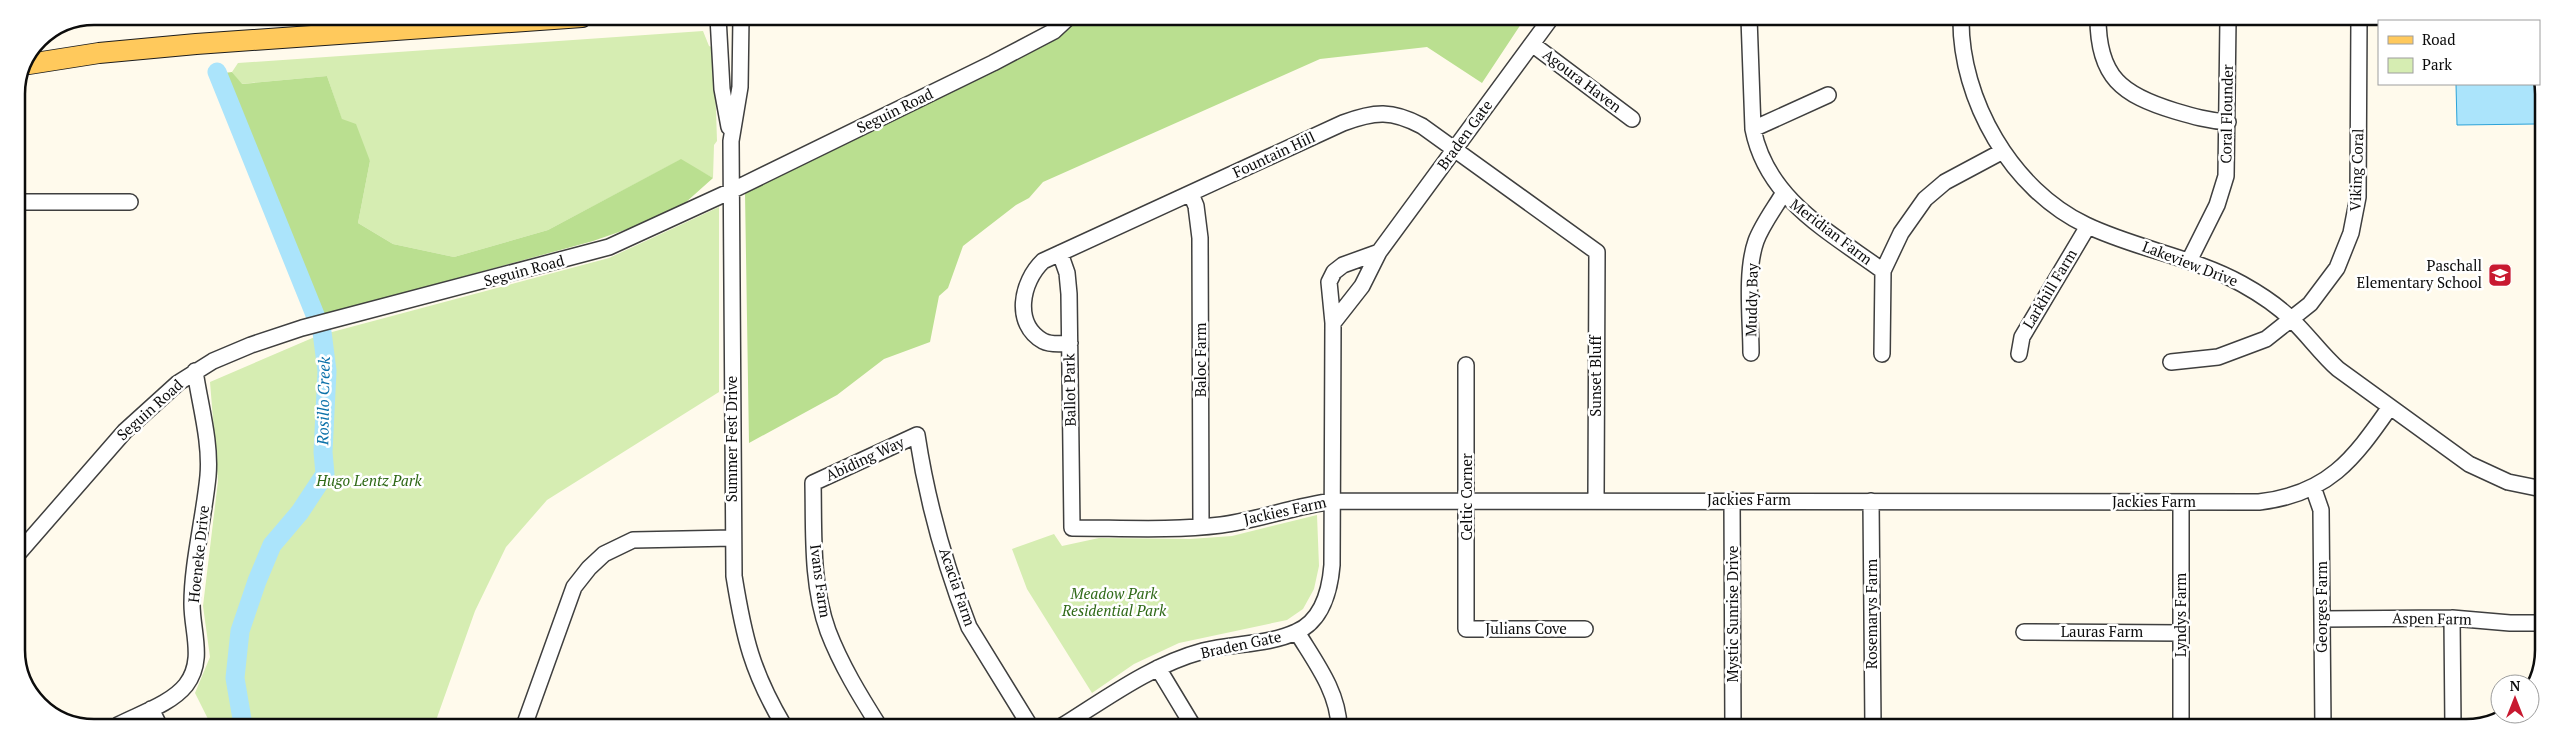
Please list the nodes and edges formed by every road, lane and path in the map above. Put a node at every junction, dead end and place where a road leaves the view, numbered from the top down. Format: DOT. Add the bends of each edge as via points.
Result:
graph roads {
  1 [pos="469,25"];
  2 [pos="718,25"];
  3 [pos="741,25"];
  4 [pos="1059,25"];
  5 [pos="1546,25"];
  6 [pos="1749,25"];
  7 [pos="1961,25"];
  8 [pos="2099,25"];
  9 [pos="2228,25"];
  10 [pos="2359,25"];
  11 [pos="1532,44"];
  12 [pos="33,63"];
  13 [pos="1828,95"];
  14 [pos="1632,118"];
  15 [pos="2228,122"];
  16 [pos="1753,129"];
  17 [pos="731,141"];
  18 [pos="1455,150"];
  19 [pos="2003,151"];
  20 [pos="730,191"];
  21 [pos="1191,194"];
  22 [pos="1783,194"];
  23 [pos="25,202"];
  24 [pos="130,202"];
  25 [pos="2088,226"];
  26 [pos="1379,252"];
  27 [pos="1597,252"];
  28 [pos="1060,253"];
  29 [pos="2189,261"];
  30 [pos="1883,272"];
  31 [pos="2292,320"];
  32 [pos="1333,323"];
  33 [pos="1070,344"];
  34 [pos="1751,353"];
  35 [pos="1882,354"];
  36 [pos="2019,354"];
  37 [pos="2171,362"];
  38 [pos="1466,365"];
  39 [pos="195,371"];
  40 [pos="2390,407"];
  41 [pos="917,435"];
  42 [pos="813,483"];
  43 [pos="2313,487"];
  44 [pos="2535,488"];
  45 [pos="1467,500"];
  46 [pos="1596,500"];
  47 [pos="1732,500"];
  48 [pos="1333,501"];
  49 [pos="1871,501"];
  50 [pos="2181,502"];
  51 [pos="1201,527"];
  52 [pos="1072,528"];
  53 [pos="733,538"];
  54 [pos="25,546"];
  55 [pos="2452,618"];
  56 [pos="2322,619"];
  57 [pos="2535,623"];
  58 [pos="1466,629"];
  59 [pos="1585,629"];
  60 [pos="1297,632"];
  61 [pos="2024,632"];
  62 [pos="2181,632"];
  63 [pos="1158,668"];
  64 [pos="151,709"];
  65 [pos="130,719"];
  66 [pos="156,719"];
  67 [pos="527,719"];
  68 [pos="780,719"];
  69 [pos="875,719"];
  70 [pos="1026,719"];
  71 [pos="1074,719"];
  72 [pos="1189,719"];
  73 [pos="1339,719"];
  74 [pos="1733,719"];
  75 [pos="1873,719"];
  76 [pos="2181,719"];
  77 [pos="2323,719"];
  78 [pos="2452,719"];
  1 -- 12 [label="main road" via="171,46"];
  2 -- 17 [label="street, Summer Fest Drive" via="722,89"];
  3 -- 17 [label="street, Summer Fest Drive" via="740,87"];
  4 -- 20 [label="street, Seguin Road" via="993,63"];
  5 -- 11 [label="street, Braden Gate"];
  6 -- 16 [label="street, Meridian Farm"];
  7 -- 19 [label="street, Lakeview Drive" via="1970,78 1980,108"];
  8 -- 15 [label="street" via="2101,53 2111,72 2126,89 2149,103 2210,121"];
  9 -- 15 [label="street, Coral Flounder"];
  10 -- 31 [label="street, Viking Coral" via="2358,189 2354,220 2347,245 2331,277 2310,304"];
  11 -- 14 [label="street, Agoura Haven"];
  11 -- 18 [label="street, Braden Gate"];
  13 -- 16 [label="street"];
  15 -- 29 [label="street, Coral Flounder" via="2228,160 2222,190"];
  16 -- 22 [label="street, Meridian Farm" via="1762,160"];
  17 -- 20 [label="street, Summer Fest Drive"];
  18 -- 21 [label="street, Fountain Hill" via="1408,119 1387,113 1364,115"];
  18 -- 26 [label="street, Braden Gate"];
  18 -- 27 [label="street, Fountain Hill"];
  19 -- 25 [label="street, Lakeview Drive" via="2038,192 2070,217"];
  19 -- 30 [label="street" via="1960,173 1925,199 1901,233"];
  20 -- 39 [label="street, Seguin Road" via="592,253 302,328 251,345"];
  20 -- 53 [label="street, Summer Fest Drive"];
  21 -- 28 [label="street, Fountain Hill"];
  21 -- 51 [label="street, Baloc Farm" via="1200,238"];
  22 -- 30 [label="street, Meridian Farm"];
  22 -- 34 [label="street, Muddy Bay" via="1756,241 1753,253"];
  23 -- 24 [label="street"];
  25 -- 29 [label="street, Lakeview Drive"];
  25 -- 36 [label="street, Larkhill Farm" via="2022,337"];
  26 -- 32 [label="street, Braden Gate" via="1362,286"];
  26 -- 32 [label="street, Braden Gate" via="1342,265 1334,272 1329,282"];
  27 -- 46 [label="street, Sunset Bluff"];
  28 -- 33 [label="street, Ballot Park" via="1067,273"];
  28 -- 33 [label="street, Fountain Hill" via="1043,261 1025,284 1025,315 1032,333 1045,342"];
  29 -- 31 [label="street, Lakeview Drive" via="2243,285"];
  30 -- 35 [label="street"];
  31 -- 37 [label="street, Viking Coral" via="2266,339 2232,354"];
  31 -- 40 [label="street, Lakeview Drive" via="2321,354"];
  32 -- 48 [label="street, Braden Gate"];
  33 -- 52 [label="street, Ballot Park"];
  38 -- 45 [label="street, Celtic Corner"];
  39 -- 54 [label="street, Seguin Road" via="125,431"];
  39 -- 64 [label="street, Hoeneke Drive" via="208,474 192,604 198,653 195,670 186,686"];
  40 -- 43 [label="street, Jackies Farm" via="2358,452 2330,478"];
  40 -- 44 [label="street, Lakeview Drive" via="2482,471"];
  41 -- 42 [label="street, Abiding Way"];
  41 -- 70 [label="street, Acacia Farm" via="930,505 962,609 969,627"];
  42 -- 69 [label="street, Ivans Farm" via="814,563 828,630 844,668"];
  43 -- 50 [label="street, Jackies Farm" via="2265,501"];
  43 -- 56 [label="street, Georges Farm" via="2321,510"];
  45 -- 46 [label="street, Jackies Farm"];
  45 -- 48 [label="street, Jackies Farm"];
  45 -- 58 [label="street, Celtic Corner"];
  46 -- 47 [label="street, Jackies Farm"];
  47 -- 49 [label="street, Jackies Farm"];
  47 -- 74 [label="street, Mystic Sunrise Drive"];
  48 -- 51 [label="street, Jackies Farm"];
  48 -- 60 [label="street, Braden Gate" via="1331,584 1314,618"];
  49 -- 50 [label="street, Jackies Farm"];
  49 -- 75 [label="street, Rosemarys Farm"];
  50 -- 62 [label="street, Lyndys Farm"];
  51 -- 52 [label="street, Jackies Farm"];
  53 -- 67 [label="street" via="633,540 604,554 574,587"];
  53 -- 68 [label="street, Summer Fest Drive" via="734,576 743,632 754,669"];
  55 -- 56 [label="street, Aspen Farm"];
  55 -- 57 [label="street, Aspen Farm"];
  55 -- 78 [label="street"];
  56 -- 77 [label="street, Georges Farm"];
  58 -- 59 [label="street, Julians Cove"];
  60 -- 63 [label="street, Braden Gate" via="1202,652"];
  60 -- 73 [label="street" via="1332,692 1338,705"];
  61 -- 62 [label="street, Lauras Farm"];
  62 -- 76 [label="street, Lyndys Farm"];
  63 -- 71 [label="street, Braden Gate"];
  63 -- 72 [label="street"];
  64 -- 65 [label="street, Hoeneke Drive"];
  64 -- 66 [label="street"];
}
